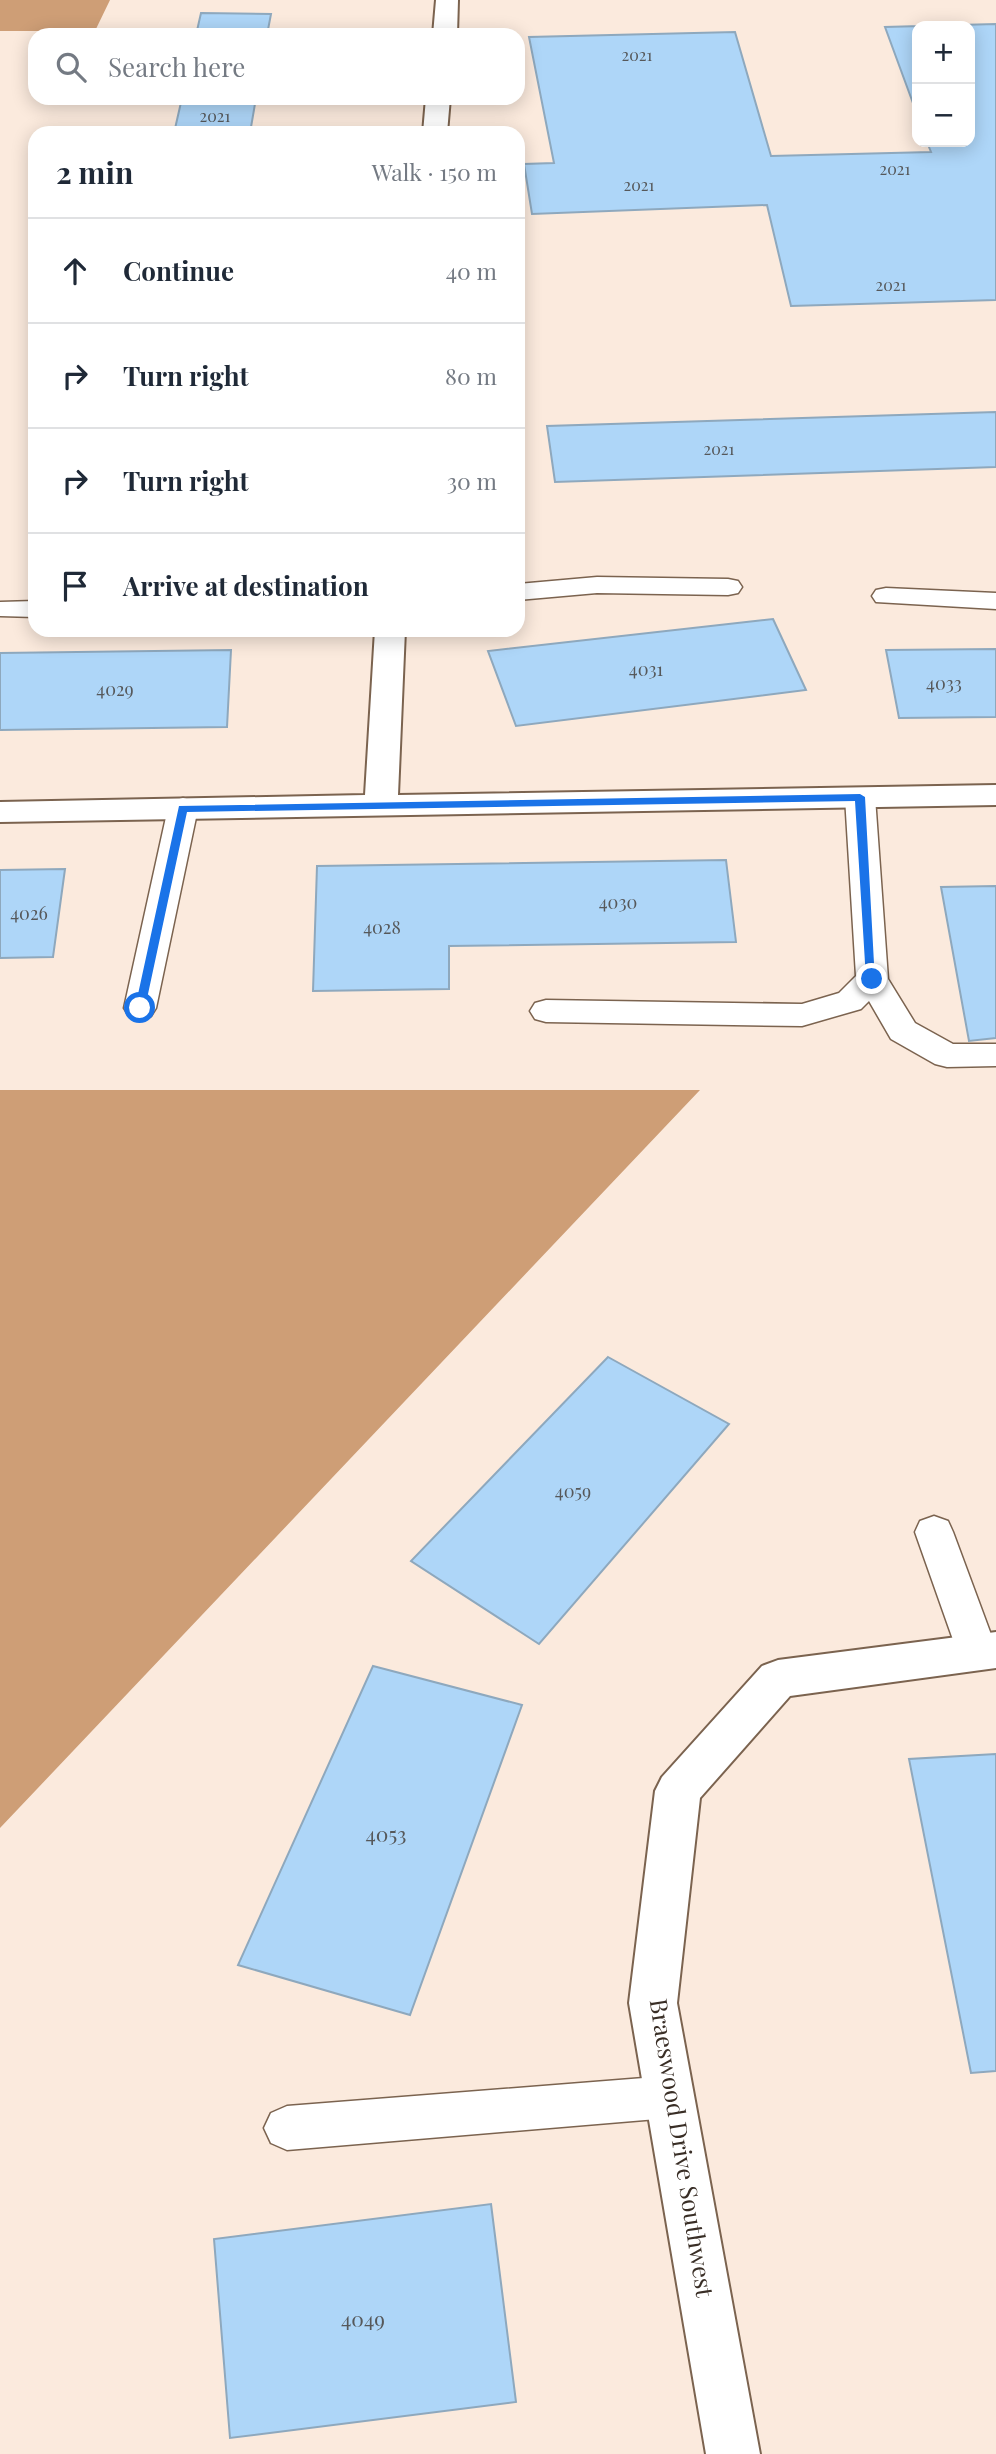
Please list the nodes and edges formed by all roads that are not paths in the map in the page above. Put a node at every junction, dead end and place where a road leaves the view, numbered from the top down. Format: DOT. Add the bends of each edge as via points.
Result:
graph roads {
  1 [pos="447,0"];
  2 [pos="445,28"];
  3 [pos="437,105"];
  4 [pos="436,126"];
  5 [pos="729,587"];
  6 [pos="525,591"];
  7 [pos="886,596"];
  8 [pos="996,601"];
  9 [pos="4,609"];
  10 [pos="28,609"];
  11 [pos="390,637"];
  12 [pos="996,795"];
  13 [pos="860,797"];
  14 [pos="382,805"];
  15 [pos="183,808"];
  16 [pos="0,812"];
  17 [pos="872,979"];
  18 [pos="140,1008"];
  19 [pos="546,1011"];
  20 [pos="996,1055"];
  21 [pos="934,1532"];
  22 [pos="986,1651"];
  23 [pos="669,2097"];
  24 [pos="287,2128"];
  25 [pos="733,2454"];
  1 -- 2 [label="street"];
  3 -- 4 [label="street"];
  5 -- 6 [label="lane" via="597,585"];
  7 -- 8 [label="lane"];
  9 -- 10 [label="lane"];
  11 -- 14 [label="street"];
  12 -- 13 [label="street"];
  13 -- 14 [label="street"];
  13 -- 17 [label="lane"];
  14 -- 15 [label="street"];
  15 -- 16 [label="street"];
  15 -- 18 [label="lane"];
  17 -- 19 [label="lane" via="850,1001 802,1015"];
  17 -- 20 [label="lane" via="903,1031 947,1055"];
  21 -- 22 [label="lane"];
  22 -- 23 [label="street, Braeswood Drive Southwest" via="778,1679 678,1791 653,2003"];
  23 -- 24 [label="lane"];
  23 -- 25 [label="street, Braeswood Drive Southwest"];
}
